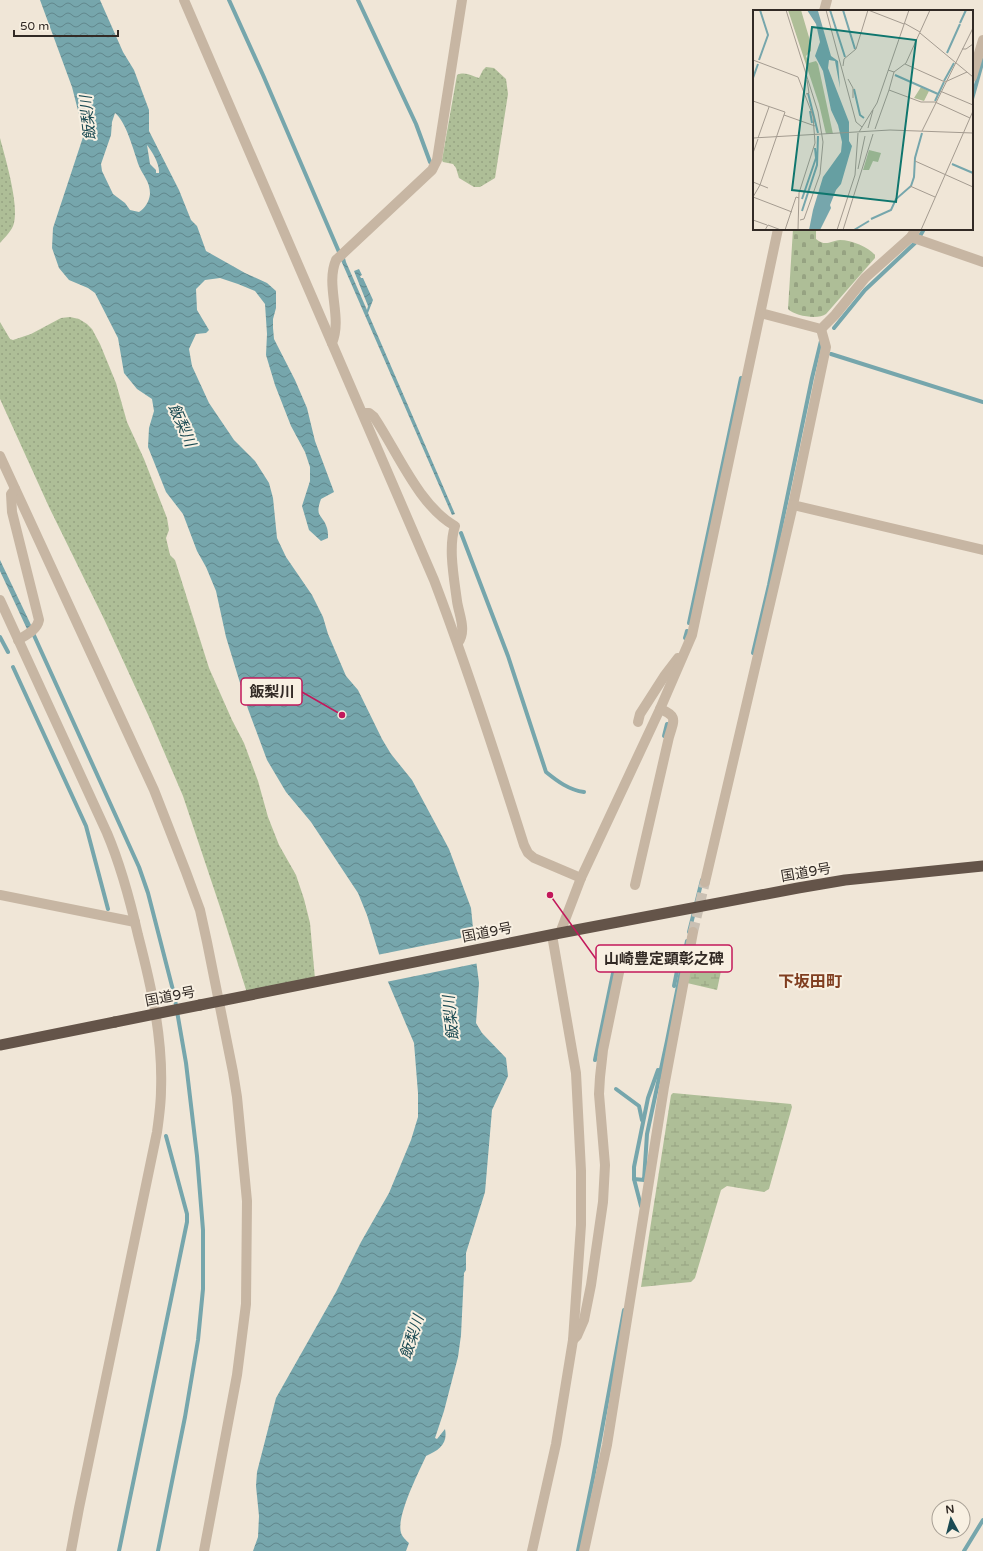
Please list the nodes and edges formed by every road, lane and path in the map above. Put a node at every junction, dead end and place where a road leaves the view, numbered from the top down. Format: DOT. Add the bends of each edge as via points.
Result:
graph roads {
  1 [pos="184,0"];
  2 [pos="462,0"];
  3 [pos="827,0"];
  4 [pos="824,10"];
  5 [pos="983,40"];
  6 [pos="973,74"];
  7 [pos="778,230"];
  8 [pos="913,233"];
  9 [pos="983,262"];
  10 [pos="761,313"];
  11 [pos="822,329"];
  12 [pos="332,343"];
  13 [pos="363,413"];
  14 [pos="0,456"];
  15 [pos="15,489"];
  16 [pos="793,505"];
  17 [pos="983,550"];
  18 [pos="0,600"];
  19 [pos="18,640"];
  20 [pos="458,643"];
  21 [pos="687,648"];
  22 [pos="660,709"];
  23 [pos="638,722"];
  24 [pos="983,866"];
  25 [pos="581,878"];
  26 [pos="705,882"];
  27 [pos="635,884"];
  28 [pos="0,895"];
  29 [pos="135,922"];
  30 [pos="693,932"];
  31 [pos="552,935"];
  32 [pos="622,958"];
  33 [pos="222,1001"];
  34 [pos="0,1045"];
  35 [pos="573,1340"];
  36 [pos="71,1551"];
  37 [pos="204,1551"];
  38 [pos="532,1551"];
  39 [pos="584,1551"];
  1 -- 12 [label="street"];
  2 -- 12 [label="street" via="435,166 336,260 333,270 336,332"];
  3 -- 4 [label="street"];
  5 -- 6 [label="street"];
  7 -- 10 [label="street"];
  8 -- 9 [label="street"];
  8 -- 11 [label="street" via="866,278"];
  10 -- 11 [label="street"];
  10 -- 21 [label="street" via="692,636"];
  11 -- 16 [label="street" via="826,347"];
  12 -- 13 [label="street"];
  13 -- 20 [label="street"];
  13 -- 20 [label="street" via="369,413 374,417 432,508 456,526 452,551 463,630"];
  14 -- 15 [label="street"];
  15 -- 19 [label="street" via="11,494 12,512 39,620 34,629"];
  15 -- 33 [label="street" via="154,790 200,910"];
  16 -- 17 [label="street"];
  16 -- 26 [label="street"];
  18 -- 19 [label="street"];
  19 -- 29 [label="street" via="117,857"];
  20 -- 25 [label="street" via="528,853"];
  21 -- 22 [label="street"];
  21 -- 23 [label="street" via="665,675 640,714"];
  22 -- 25 [label="street"];
  22 -- 27 [label="street" via="671,713 674,719"];
  24 -- 31 [label="highway, 国道9号" via="845,880"];
  25 -- 31 [label="street"];
  28 -- 29 [label="street"];
  29 -- 36 [label="street" via="152,988 161,1072 160,1108"];
  30 -- 39 [label="street" via="664,1087 607,1445"];
  31 -- 33 [label="highway, 国道9号"];
  31 -- 35 [label="street" via="576,1073 580,1133 581,1225"];
  32 -- 35 [label="street" via="600,1077 605,1165 603,1202 584,1320"];
  33 -- 34 [label="highway, 国道9号, bridge"];
  33 -- 37 [label="street" via="240,1128 246,1201 247,1297 237,1375"];
  35 -- 38 [label="street" via="556,1444"];
}
